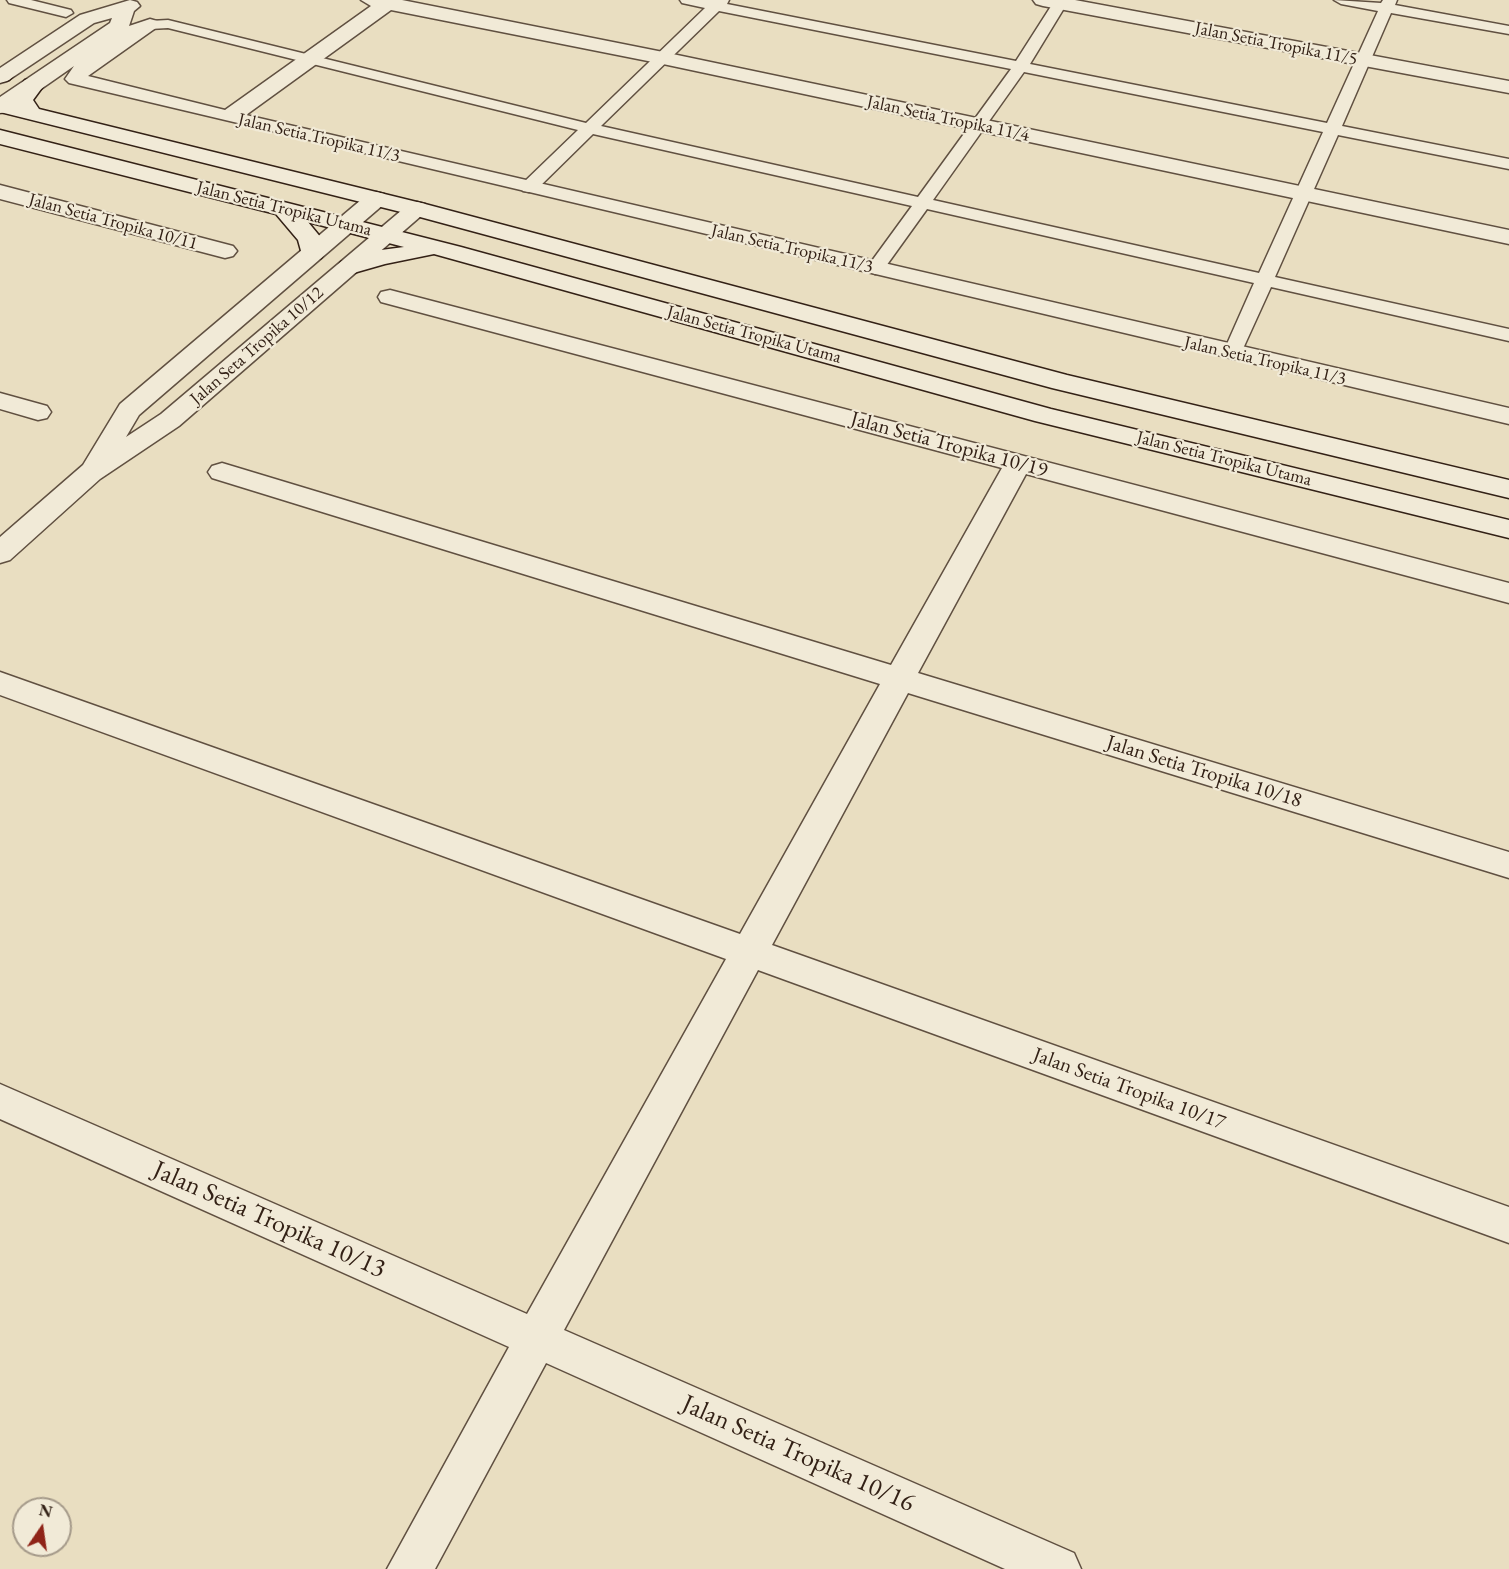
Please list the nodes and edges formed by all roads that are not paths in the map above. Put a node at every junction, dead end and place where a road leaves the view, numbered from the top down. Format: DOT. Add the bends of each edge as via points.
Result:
graph roads {
  1 [pos="14,0"];
  2 [pos="687,0"];
  3 [pos="1341,0"];
  4 [pos="383,1"];
  5 [pos="1055,1"];
  6 [pos="719,3"];
  7 [pos="1388,4"];
  8 [pos="132,5"];
  9 [pos="66,13"];
  10 [pos="150,25"];
  11 [pos="1509,30"];
  12 [pos="18,41"];
  13 [pos="50,44"];
  14 [pos="82,51"];
  15 [pos="663,58"];
  16 [pos="308,60"];
  17 [pos="1362,60"];
  18 [pos="1021,66"];
  19 [pos="0,76"];
  20 [pos="33,85"];
  21 [pos="1509,87"];
  22 [pos="0,106"];
  23 [pos="31,113"];
  24 [pos="229,117"];
  25 [pos="980,126"];
  26 [pos="590,128"];
  27 [pos="1334,129"];
  28 [pos="0,136"];
  29 [pos="1509,164"];
  30 [pos="529,187"];
  31 [pos="0,192"];
  32 [pos="1305,194"];
  33 [pos="376,199"];
  34 [pos="922,203"];
  35 [pos="284,209"];
  36 [pos="417,209"];
  37 [pos="346,225"];
  38 [pos="386,235"];
  39 [pos="1509,237"];
  40 [pos="225,251"];
  41 [pos="453,252"];
  42 [pos="312,254"];
  43 [pos="350,267"];
  44 [pos="875,269"];
  45 [pos="1264,280"];
  46 [pos="390,297"];
  47 [pos="234,321"];
  48 [pos="274,331"];
  49 [pos="1509,335"];
  50 [pos="1232,353"];
  51 [pos="1061,382"];
  52 [pos="0,401"];
  53 [pos="38,412"];
  54 [pos="1044,415"];
  55 [pos="1509,416"];
  56 [pos="1018,463"];
  57 [pos="222,472"];
  58 [pos="90,473"];
  59 [pos="1509,489"];
  60 [pos="1509,529"];
  61 [pos="0,553"];
  62 [pos="1509,593"];
  63 [pos="900,679"];
  64 [pos="0,683"];
  65 [pos="1509,865"];
  66 [pos="749,952"];
  67 [pos="0,1101"];
  68 [pos="1509,1225"];
  69 [pos="539,1339"];
  70 [pos="410,1569"];
  71 [pos="1058,1569"];
  1 -- 9 [label="lane"];
  2 -- 6 [label="lane"];
  3 -- 7 [label="lane"];
  4 -- 15 [label="street, Jalan Setia Tropika 11/4"];
  4 -- 16 [label="street"];
  5 -- 17 [label="street, Jalan Setia Tropika 11/5"];
  5 -- 18 [label="lane"];
  6 -- 15 [label="lane"];
  6 -- 18 [label="lane"];
  7 -- 11 [label="lane"];
  7 -- 17 [label="lane"];
  8 -- 13 [label="street" via="87,19"];
  8 -- 14 [label="street" via="119,26"];
  9 -- 12 [label="street"];
  10 -- 16 [label="lane" via="168,24"];
  10 -- 24 [label="street, Jalan Setia Tropika 11/3" via="137,30 78,73 76,79"];
  13 -- 14 [label="street"];
  13 -- 19 [label="street"];
  14 -- 20 [label="street"];
  15 -- 25 [label="street, Jalan Setia Tropika 11/4"];
  15 -- 26 [label="lane"];
  16 -- 24 [label="street"];
  16 -- 26 [label="lane"];
  17 -- 21 [label="street, Jalan Setia Tropika 11/5"];
  17 -- 27 [label="lane"];
  18 -- 25 [label="lane"];
  18 -- 27 [label="lane"];
  20 -- 22 [label="street"];
  20 -- 23 [label="street" via="22,100"];
  22 -- 23 [label="street, Jalan Setia Tropika Utama"];
  23 -- 33 [label="street, Jalan Setia Tropika Utama"];
  24 -- 30 [label="street, Jalan Setia Tropika 11/3"];
  25 -- 32 [label="street, Jalan Setia Tropika 11/4"];
  25 -- 34 [label="lane"];
  26 -- 30 [label="lane"];
  26 -- 34 [label="lane"];
  27 -- 29 [label="lane"];
  27 -- 32 [label="lane"];
  28 -- 35 [label="street, Jalan Setia Tropika Utama"];
  30 -- 44 [label="street, Jalan Setia Tropika 11/3"];
  31 -- 40 [label="street, Jalan Setia Tropika 10/11"];
  32 -- 39 [label="street, Jalan Setia Tropika 11/4"];
  32 -- 45 [label="lane"];
  33 -- 36 [label="street, Jalan Setia Tropika Utama"];
  33 -- 37 [label="street, Jalan Seta Tropika 10/12"];
  34 -- 44 [label="lane"];
  34 -- 45 [label="lane"];
  35 -- 37 [label="street, Jalan Setia Tropika Utama"];
  35 -- 42 [label="street" via="310,239"];
  36 -- 38 [label="street, Jalan Seta Tropika 10/12"];
  36 -- 51 [label="street, Jalan Setia Tropika Utama"];
  37 -- 38 [label="street, Jalan Setia Tropika Utama"];
  37 -- 42 [label="street, Jalan Seta Tropika 10/12"];
  38 -- 41 [label="street, Jalan Setia Tropika Utama"];
  38 -- 43 [label="street, Jalan Seta Tropika 10/12"];
  41 -- 43 [label="street" via="405,252"];
  41 -- 54 [label="street, Jalan Setia Tropika Utama"];
  42 -- 47 [label="street, Jalan Seta Tropika 10/12"];
  43 -- 48 [label="street, Jalan Seta Tropika 10/12"];
  44 -- 50 [label="street, Jalan Setia Tropika 11/3"];
  45 -- 49 [label="lane"];
  45 -- 50 [label="lane"];
  46 -- 56 [label="street, Jalan Setia Tropika 10/19"];
  47 -- 48 [label="street"];
  47 -- 58 [label="street, Jalan Seta Tropika 10/12" via="129,410"];
  48 -- 58 [label="street, Jalan Seta Tropika 10/12" via="170,420"];
  50 -- 55 [label="street, Jalan Setia Tropika 11/3"];
  51 -- 54 [label="street"];
  51 -- 59 [label="street, Jalan Setia Tropika Utama"];
  52 -- 53 [label="street"];
  54 -- 60 [label="street, Jalan Setia Tropika Utama"];
  56 -- 62 [label="street, Jalan Setia Tropika 10/19"];
  56 -- 63 [label="street"];
  57 -- 63 [label="street, Jalan Setia Tropika 10/18"];
  58 -- 61 [label="street, Jalan Seta Tropika 10/12"];
  63 -- 65 [label="street, Jalan Setia Tropika 10/18"];
  63 -- 66 [label="street"];
  64 -- 66 [label="street, Jalan Setia Tropika 10/17"];
  66 -- 68 [label="street, Jalan Setia Tropika 10/17"];
  66 -- 69 [label="street"];
  67 -- 69 [label="street, Jalan Setia Tropika 10/13"];
  69 -- 70 [label="street"];
  69 -- 71 [label="street, Jalan Setia Tropika 10/16"];
}
